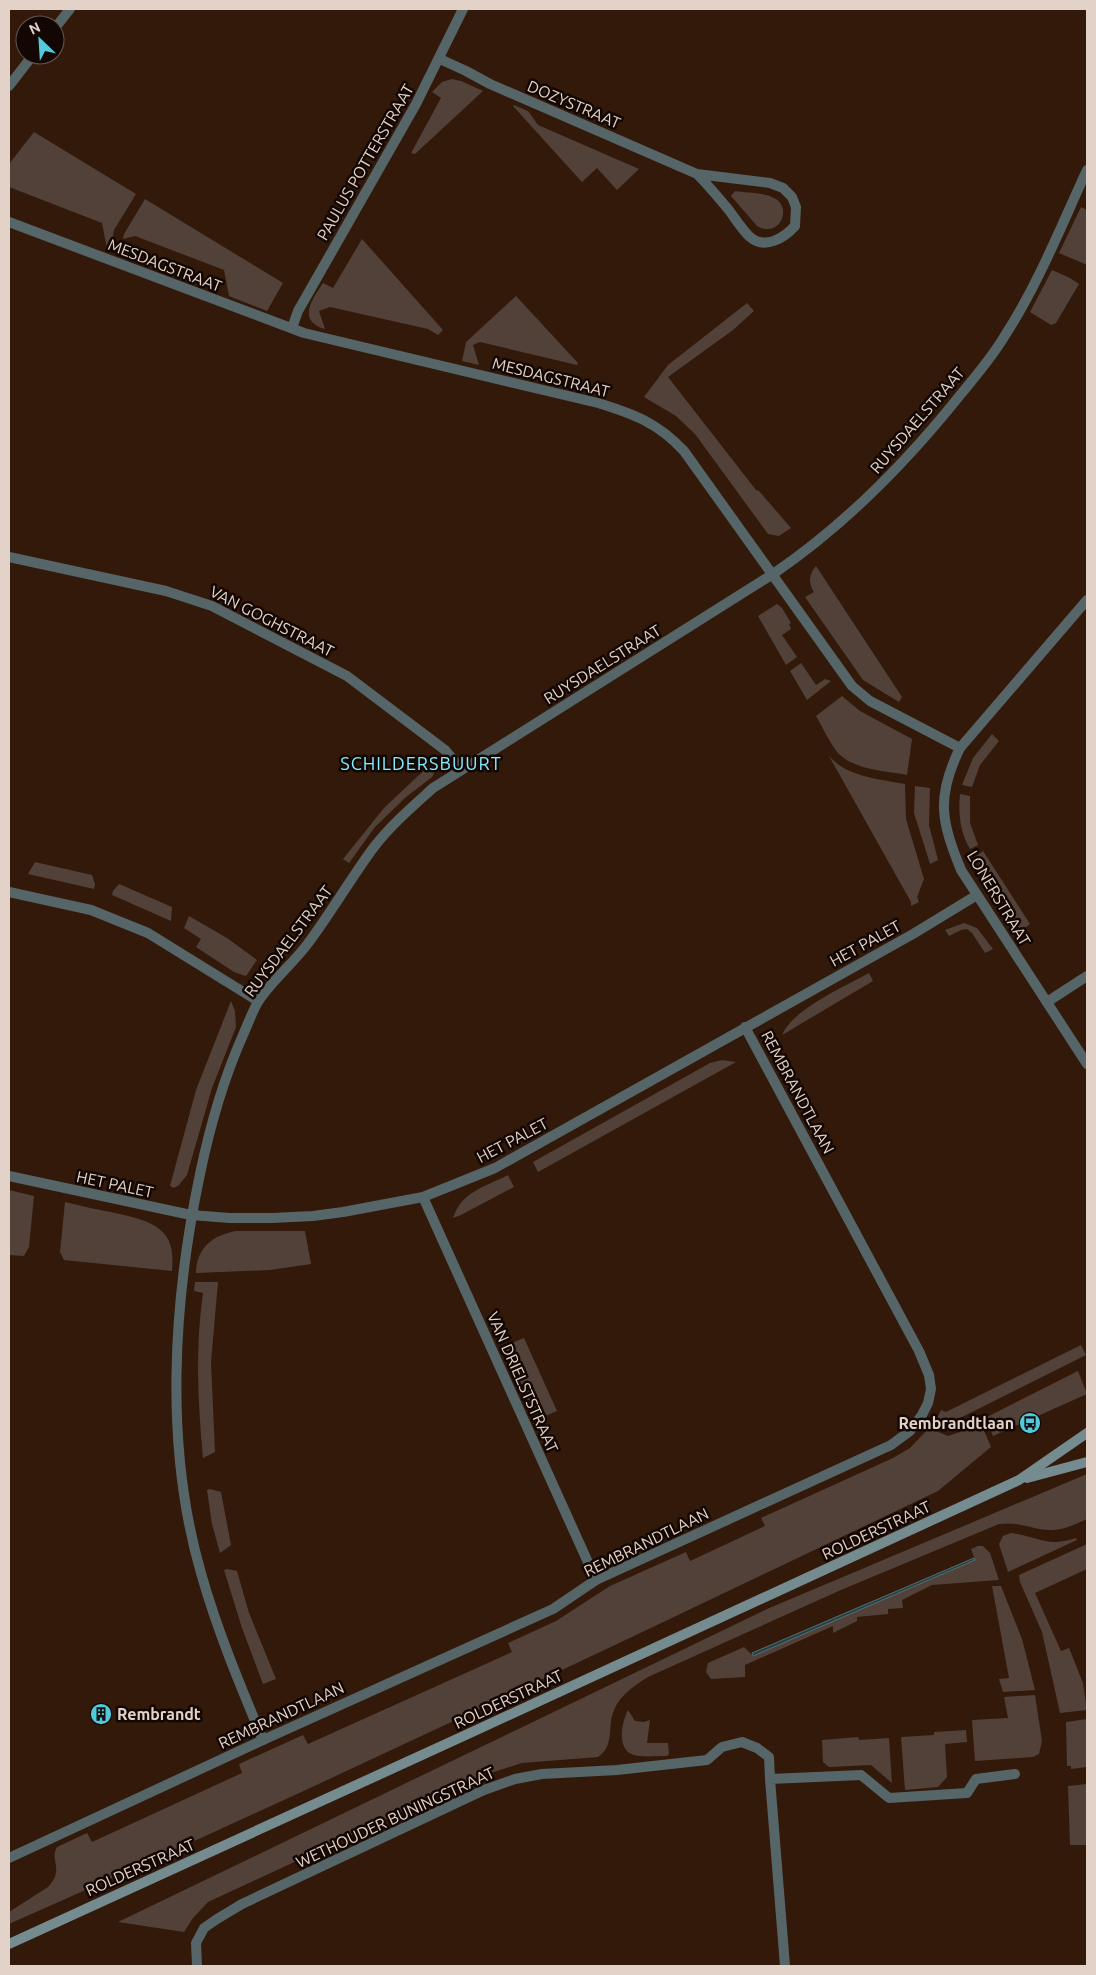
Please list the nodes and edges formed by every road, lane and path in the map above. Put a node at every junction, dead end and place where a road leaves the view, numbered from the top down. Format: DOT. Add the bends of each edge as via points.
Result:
graph roads {
  1 [pos="463,9"];
  2 [pos="440,59"];
  3 [pos="25,65"];
  4 [pos="9,86"];
  5 [pos="1087,170"];
  6 [pos="697,174"];
  7 [pos="9,222"];
  8 [pos="292,328"];
  9 [pos="9,557"];
  10 [pos="772,574"];
  11 [pos="1087,600"];
  12 [pos="960,748"];
  13 [pos="461,769"];
  14 [pos="9,892"];
  15 [pos="977,895"];
  16 [pos="1087,976"];
  17 [pos="258,1001"];
  18 [pos="1047,1002"];
  19 [pos="745,1027"];
  20 [pos="1087,1064"];
  21 [pos="9,1176"];
  22 [pos="422,1198"];
  23 [pos="191,1215"];
  24 [pos="1087,1433"];
  25 [pos="1087,1462"];
  26 [pos="1019,1480"];
  27 [pos="596,1580"];
  28 [pos="263,1740"];
  29 [pos="1015,1774"];
  30 [pos="770,1778"];
  31 [pos="9,1858"];
  32 [pos="9,1944"];
  33 [pos="197,1966"];
  34 [pos="785,1966"];
  1 -- 2 [label="street, PAULUS POTTERSTRAAT"];
  2 -- 6 [label="street, DOZYSTRAAT"];
  2 -- 8 [label="street, PAULUS POTTERSTRAAT" via="298,311"];
  3 -- 4 [label="street"];
  5 -- 10 [label="street, RUYSDAELSTRAAT" via="1047,258 1008,329 970,382 858,508 821,540"];
  6 -- 6 [label="street, DOZYSTRAAT" via="750,237 760,242 773,242 795,226 796,207 783,188 770,183"];
  7 -- 8 [label="street, MESDAGSTRAAT"];
  8 -- 10 [label="street, MESDAGSTRAAT" via="633,414 671,437 684,451"];
  9 -- 13 [label="street, VAN GOGHSTRAAT" via="150,587 212,606 347,676 445,750"];
  10 -- 12 [label="street, MESDAGSTRAAT" via="852,686 870,701"];
  10 -- 13 [label="street, RUYSDAELSTRAAT"];
  11 -- 12 [label="street, LONERSTRAAT"];
  12 -- 15 [label="street, LONERSTRAAT" via="948,772 944,817 961,870"];
  13 -- 17 [label="street, RUYSDAELSTRAAT" via="433,788 392,826 308,943"];
  14 -- 17 [label="street" via="92,910 148,933"];
  15 -- 18 [label="street, LONERSTRAAT"];
  15 -- 19 [label="street, HET PALET"];
  16 -- 18 [label="street"];
  17 -- 23 [label="street, RUYSDAELSTRAAT" via="218,1099"];
  18 -- 20 [label="street, LONERSTRAAT"];
  19 -- 22 [label="street, HET PALET" via="495,1168"];
  19 -- 27 [label="street, REMBRANDTLAAN" via="919,1351 929,1375 928,1403 910,1432 891,1445"];
  21 -- 23 [label="street, HET PALET"];
  22 -- 23 [label="street, HET PALET" via="313,1216 230,1218"];
  22 -- 27 [label="street, VAN DRIELSTSTRAAT"];
  23 -- 28 [label="street, RUYSDAELSTRAAT" via="177,1334 177,1410 182,1474 200,1572 221,1636"];
  24 -- 26 [label="main road, ROLDERSTRAAT"];
  25 -- 26 [label="main road, ROLDERSTRAAT"];
  26 -- 32 [label="main road, ROLDERSTRAAT"];
  27 -- 28 [label="street, REMBRANDTLAAN" via="554,1609"];
  28 -- 31 [label="street, REMBRANDTLAAN"];
  29 -- 30 [label="street" via="976,1779 967,1793 889,1798 862,1775"];
  30 -- 33 [label="street, WETHOUDER BUNINGSTRAAT" via="769,1757 742,1742 722,1747 707,1760 515,1779 484,1790 242,1904 204,1928 196,1943"];
  30 -- 34 [label="street, WETHOUDER BUNINGSTRAAT"];
}
